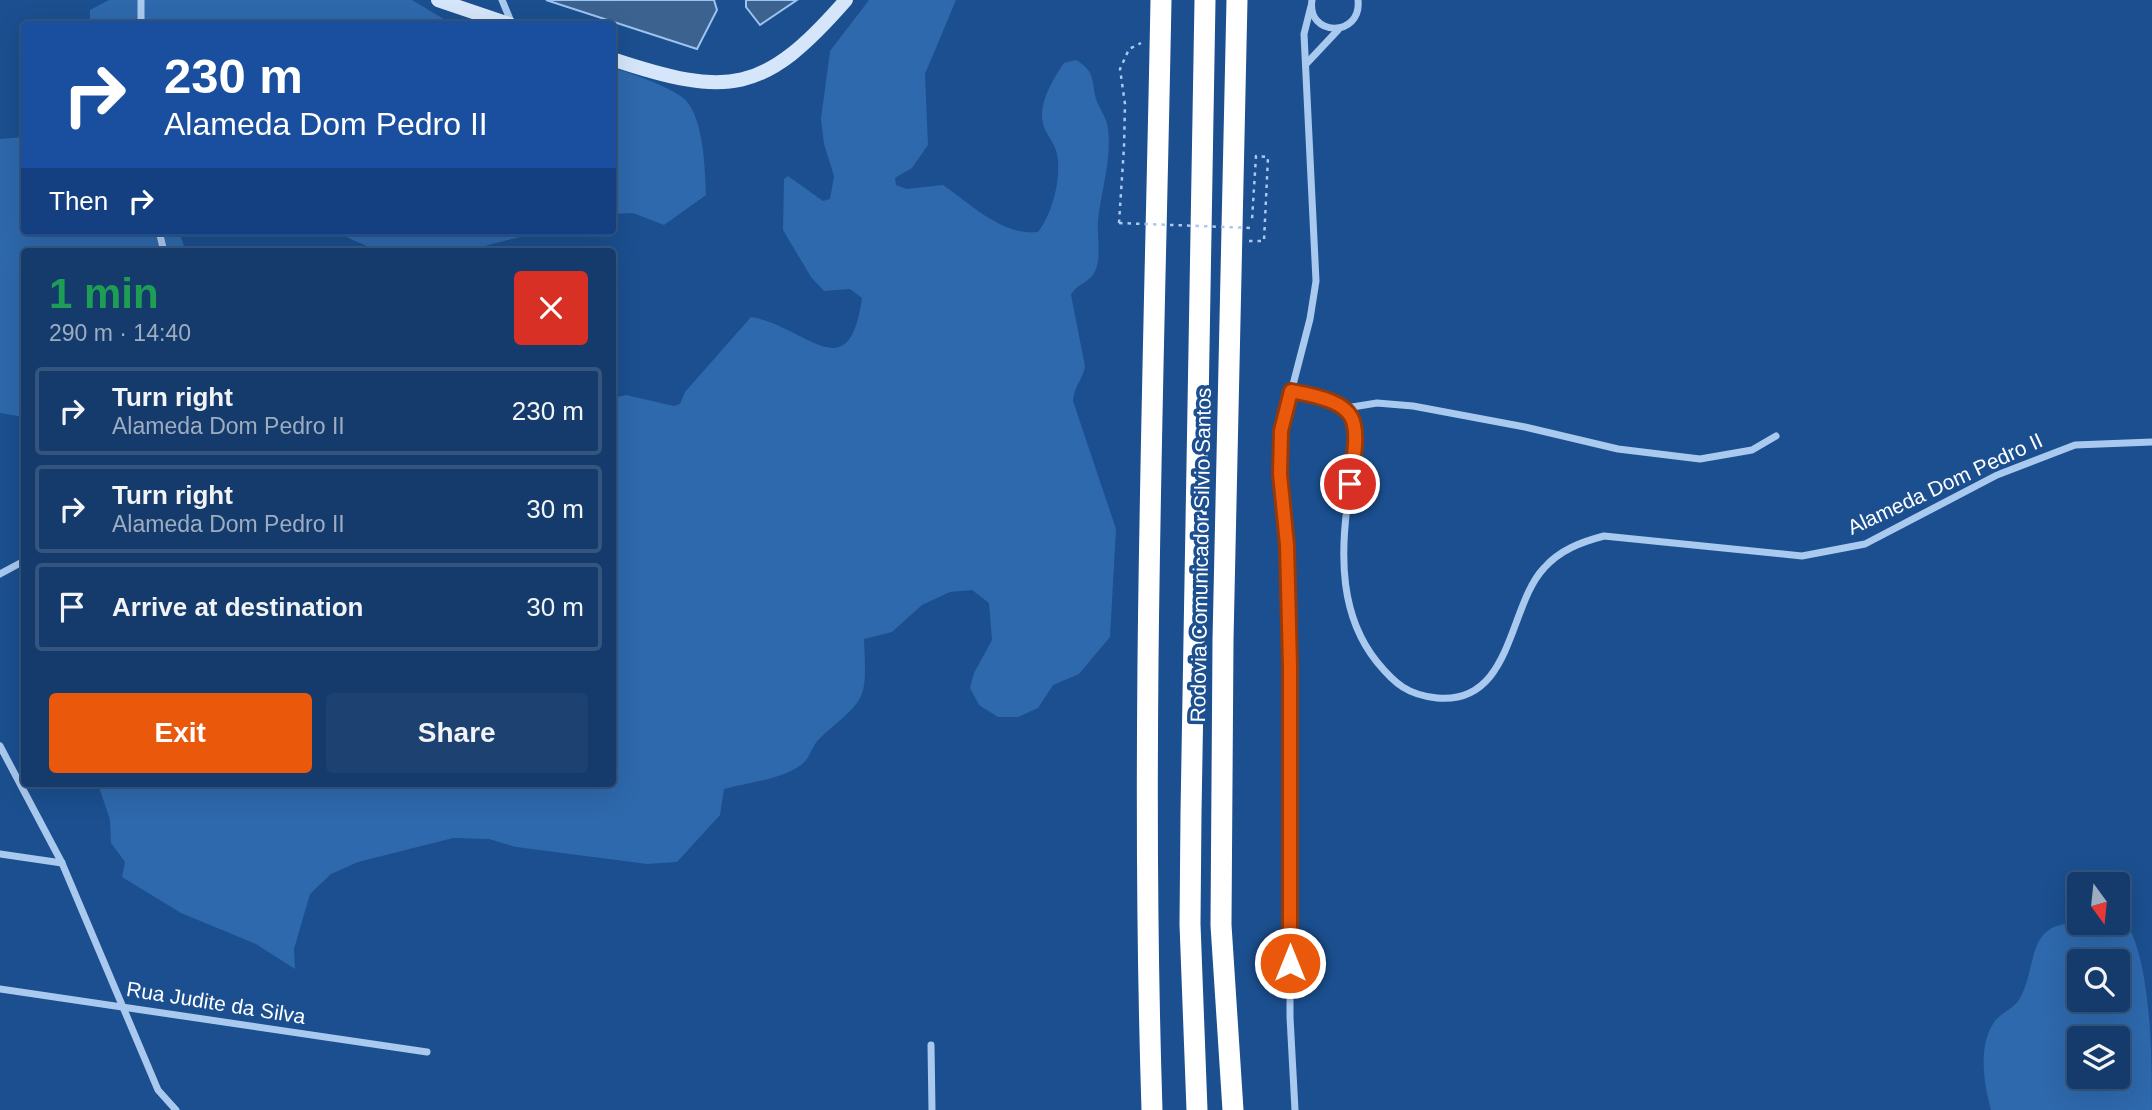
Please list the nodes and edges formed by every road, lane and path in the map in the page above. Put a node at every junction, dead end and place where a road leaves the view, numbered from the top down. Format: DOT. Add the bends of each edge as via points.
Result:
graph roads {
  1 [pos="141,0"];
  2 [pos="438,0"];
  3 [pos="502,0"];
  4 [pos="846,0"];
  5 [pos="1161,0"];
  6 [pos="1205,0"];
  7 [pos="1237,0"];
  8 [pos="1358,0"];
  9 [pos="1312,3"];
  10 [pos="141,21"];
  11 [pos="502,21"];
  12 [pos="510,21"];
  13 [pos="1338,30"];
  14 [pos="1160,33"];
  15 [pos="616,60"];
  16 [pos="1307,64"];
  17 [pos="1232,240"];
  18 [pos="1291,391"];
  19 [pos="1346,408"];
  20 [pos="1776,436"];
  21 [pos="2152,442"];
  22 [pos="21,563"];
  23 [pos="0,574"];
  24 [pos="0,746"];
  25 [pos="21,786"];
  26 [pos="22,787"];
  27 [pos="0,854"];
  28 [pos="62,863"];
  29 [pos="0,989"];
  30 [pos="124,1007"];
  31 [pos="931,1045"];
  32 [pos="427,1052"];
  33 [pos="1229,1063"];
  34 [pos="176,1110"];
  35 [pos="932,1110"];
  36 [pos="1152,1110"];
  37 [pos="1197,1110"];
  38 [pos="1233,1110"];
  39 [pos="1239,1110"];
  40 [pos="1295,1110"];
  1 -- 10 [label="street"];
  2 -- 11 [label="street"];
  3 -- 12 [label="street"];
  4 -- 15 [label="street" via="781,64 746,80 706,84 673,79"];
  5 -- 14 [label="highway"];
  6 -- 37 [label="highway, Rodovia Comunicador Silvio Santos" via="1190,924"];
  7 -- 17 [label="highway, Rodovia Comunicador Silvio Santos"];
  8 -- 13 [label="street" via="1353,22"];
  9 -- 13 [label="street" via="1316,21"];
  9 -- 16 [label="street" via="1304,34"];
  13 -- 16 [label="street"];
  14 -- 17 [label="path, bridge" via="1129,50 1121,69 1125,104 1119,223 1252,228 1256,156 1268,157 1264,242"];
  14 -- 36 [label="highway" via="1147,624"];
  16 -- 18 [label="street" via="1316,281"];
  17 -- 33 [label="highway, Rodovia Comunicador Silvio Santos" via="1221,912"];
  18 -- 19 [label="street" via="1324,396"];
  18 -- 40 [label="street" via="1281,431 1280,474 1290,666 1290,1017"];
  19 -- 20 [label="street" via="1377,403 1413,405 1618,449 1700,459 1752,450"];
  19 -- 21 [label="street, Alameda Dom Pedro II" via="1355,423 1356,446 1347,503 1344,572 1348,612 1364,646 1391,680 1416,696 1444,699 1464,694 1499,666 1542,569 1580,542 1604,536 1802,556 1834,552 1865,544 1997,475 2075,445"];
  22 -- 23 [label="street"];
  24 -- 25 [label="street"];
  26 -- 28 [label="street"];
  27 -- 28 [label="street"];
  28 -- 30 [label="street"];
  29 -- 30 [label="street, Rua Judite da Silva"];
  30 -- 32 [label="street, Rua Judite da Silva"];
  30 -- 34 [label="street" via="158,1090"];
  31 -- 35 [label="street"];
  33 -- 38 [label="highway, Rodovia Comunicador Silvio Santos"];
  33 -- 39 [label="highway"];
}
